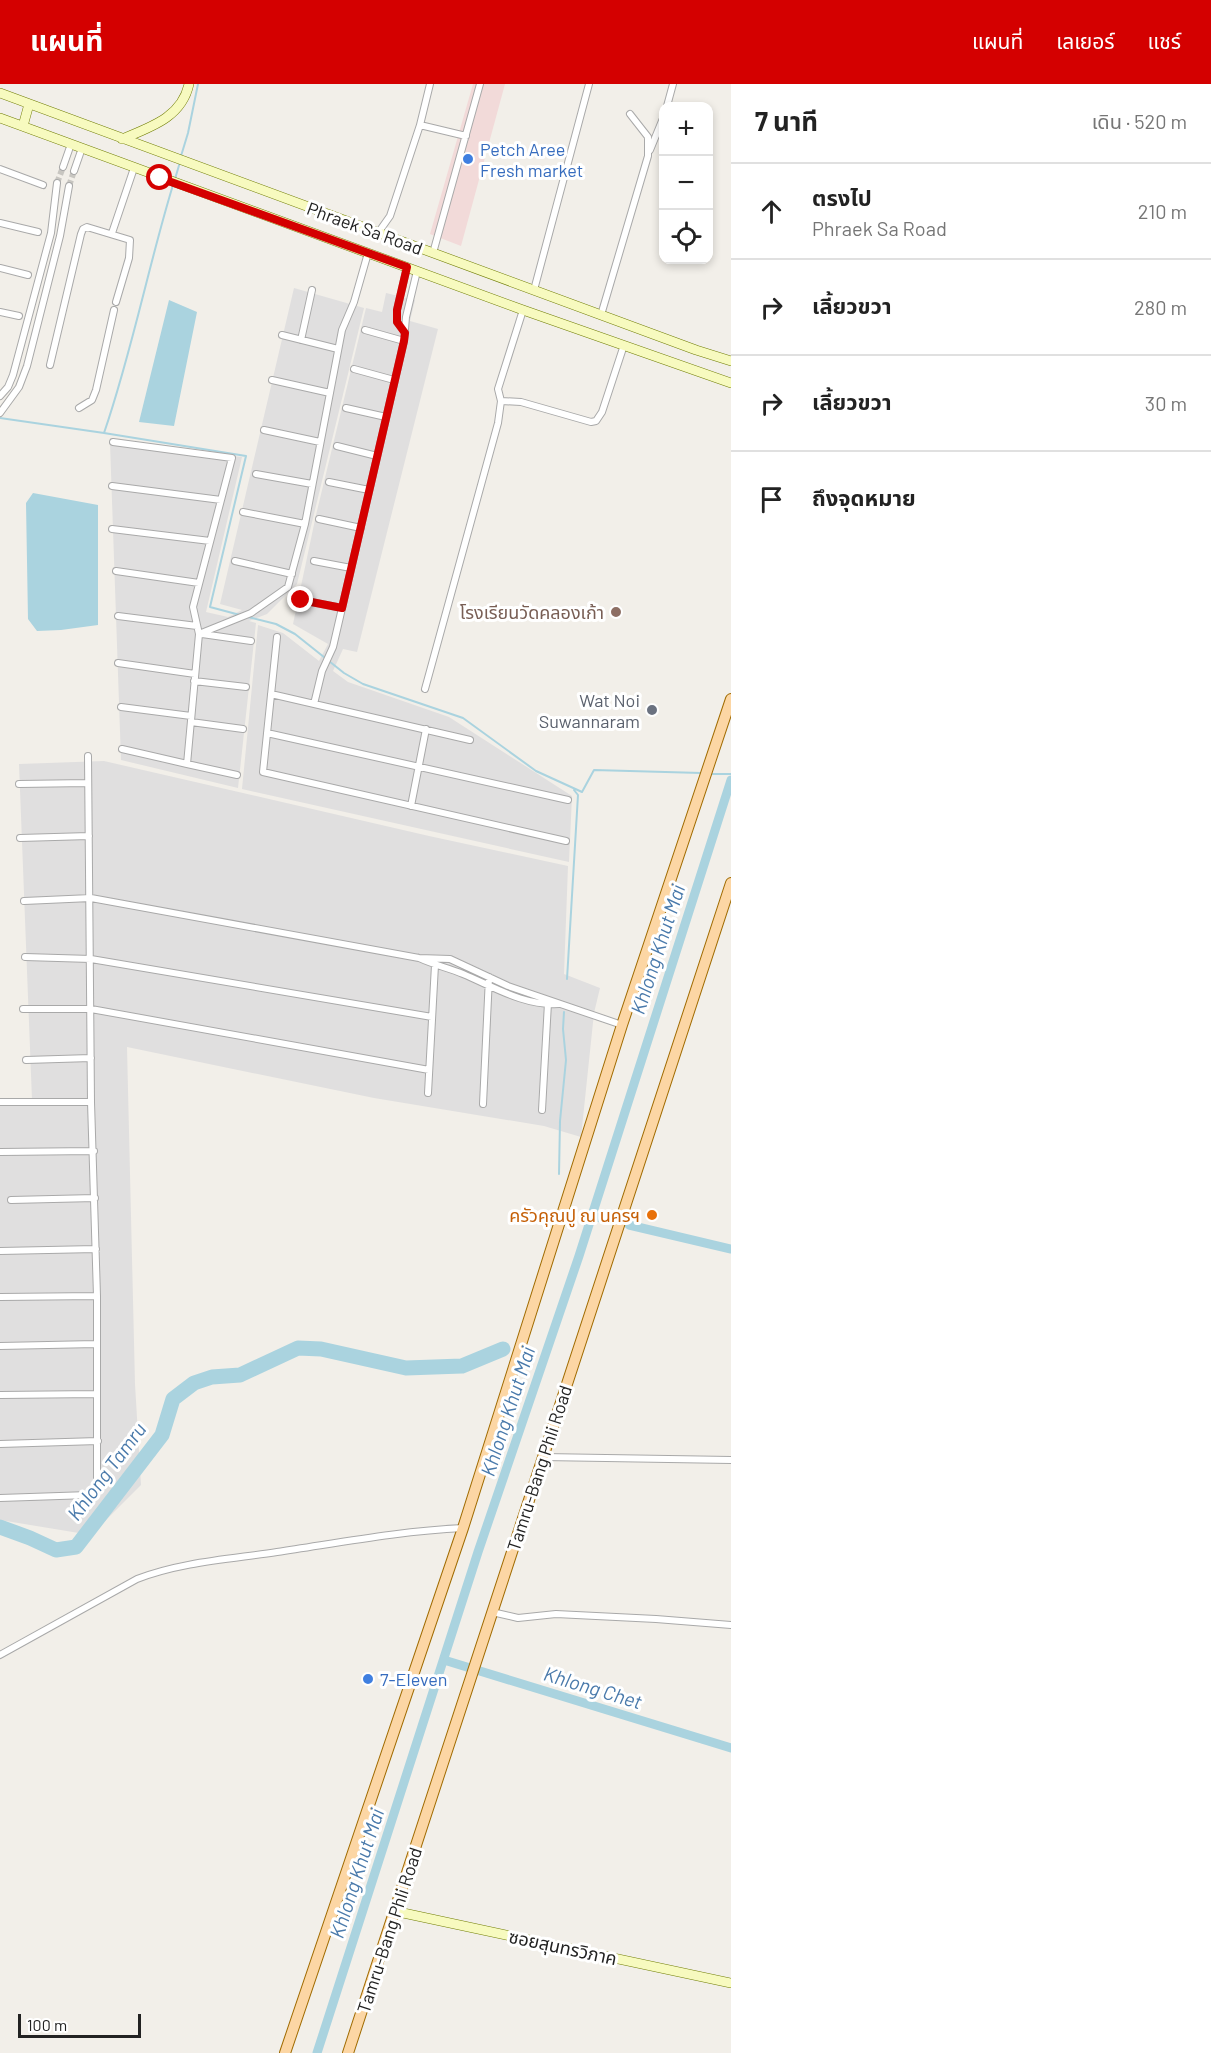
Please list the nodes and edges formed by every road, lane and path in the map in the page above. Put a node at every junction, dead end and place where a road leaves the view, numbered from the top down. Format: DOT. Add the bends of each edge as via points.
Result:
graph roads {
  1 [pos="189,84"];
  2 [pos="430,84"];
  3 [pos="480,84"];
  4 [pos="589,84"];
  5 [pos="673,84"];
  6 [pos="0,93"];
  7 [pos="668,102"];
  8 [pos="29,104"];
  9 [pos="630,114"];
  10 [pos="0,118"];
  11 [pos="420,125"];
  12 [pos="23,126"];
  13 [pos="659,127"];
  14 [pos="466,136"];
  15 [pos="122,139"];
  16 [pos="71,144"];
  17 [pos="82,148"];
  18 [pos="648,156"];
  19 [pos="63,167"];
  20 [pos="134,168"];
  21 [pos="0,169"];
  22 [pos="74,171"];
  23 [pos="57,183"];
  24 [pos="43,185"];
  25 [pos="69,186"];
  26 [pos="56,192"];
  27 [pos="68,195"];
  28 [pos="0,223"];
  29 [pos="38,232"];
  30 [pos="51,233"];
  31 [pos="112,233"];
  32 [pos="378,233"];
  33 [pos="60,236"];
  34 [pos="368,253"];
  35 [pos="432,253"];
  36 [pos="407,267"];
  37 [pos="0,268"];
  38 [pos="417,271"];
  39 [pos="28,275"];
  40 [pos="39,277"];
  41 [pos="48,280"];
  42 [pos="312,290"];
  43 [pos="534,290"];
  44 [pos="116,302"];
  45 [pos="114,310"];
  46 [pos="523,310"];
  47 [pos="0,312"];
  48 [pos="602,315"];
  49 [pos="19,316"];
  50 [pos="27,323"];
  51 [pos="37,325"];
  52 [pos="365,330"];
  53 [pos="405,333"];
  54 [pos="282,335"];
  55 [pos="302,340"];
  56 [pos="404,341"];
  57 [pos="624,345"];
  58 [pos="338,349"];
  59 [pos="731,360"];
  60 [pos="16,363"];
  61 [pos="50,365"];
  62 [pos="27,366"];
  63 [pos="354,369"];
  64 [pos="272,380"];
  65 [pos="394,380"];
  66 [pos="731,383"];
  67 [pos="330,393"];
  68 [pos="0,396"];
  69 [pos="501,401"];
  70 [pos="79,408"];
  71 [pos="346,408"];
  72 [pos="0,413"];
  73 [pos="386,417"];
  74 [pos="264,430"];
  75 [pos="113,442"];
  76 [pos="320,442"];
  77 [pos="338,446"];
  78 [pos="377,456"];
  79 [pos="256,474"];
  80 [pos="329,482"];
  81 [pos="312,484"];
  82 [pos="112,486"];
  83 [pos="369,490"];
  84 [pos="221,500"];
  85 [pos="243,512"];
  86 [pos="319,519"];
  87 [pos="305,524"];
  88 [pos="361,528"];
  89 [pos="112,529"];
  90 [pos="210,541"];
  91 [pos="235,561"];
  92 [pos="314,561"];
  93 [pos="351,568"];
  94 [pos="116,571"];
  95 [pos="292,574"];
  96 [pos="199,583"];
  97 [pos="301,600"];
  98 [pos="342,608"];
  99 [pos="118,616"];
  100 [pos="197,626"];
  101 [pos="199,634"];
  102 [pos="277,637"];
  103 [pos="251,641"];
  104 [pos="118,663"];
  105 [pos="195,677"];
  106 [pos="246,687"];
  107 [pos="425,689"];
  108 [pos="271,694"];
  109 [pos="731,699"];
  110 [pos="314,704"];
  111 [pos="121,707"];
  112 [pos="191,719"];
  113 [pos="243,729"];
  114 [pos="426,729"];
  115 [pos="267,733"];
  116 [pos="470,740"];
  117 [pos="122,749"];
  118 [pos="88,756"];
  119 [pos="187,764"];
  120 [pos="419,767"];
  121 [pos="237,775"];
  122 [pos="88,783"];
  123 [pos="20,784"];
  124 [pos="568,800"];
  125 [pos="411,806"];
  126 [pos="89,836"];
  127 [pos="20,838"];
  128 [pos="566,841"];
  129 [pos="731,883"];
  130 [pos="91,898"];
  131 [pos="24,901"];
  132 [pos="25,957"];
  133 [pos="435,957"];
  134 [pos="419,958"];
  135 [pos="91,959"];
  136 [pos="435,966"];
  137 [pos="489,977"];
  138 [pos="489,987"];
  139 [pos="549,1001"];
  140 [pos="23,1009"];
  141 [pos="91,1009"];
  142 [pos="432,1017"];
  143 [pos="622,1025"];
  144 [pos="91,1058"];
  145 [pos="26,1060"];
  146 [pos="429,1070"];
  147 [pos="428,1093"];
  148 [pos="0,1102"];
  149 [pos="91,1102"];
  150 [pos="483,1104"];
  151 [pos="542,1110"];
  152 [pos="94,1151"];
  153 [pos="0,1152"];
  154 [pos="94,1198"];
  155 [pos="11,1200"];
  156 [pos="96,1249"];
  157 [pos="0,1251"];
  158 [pos="97,1296"];
  159 [pos="0,1298"];
  160 [pos="96,1344"];
  161 [pos="0,1346"];
  162 [pos="97,1394"];
  163 [pos="0,1395"];
  164 [pos="98,1441"];
  165 [pos="0,1444"];
  166 [pos="543,1457"];
  167 [pos="731,1460"];
  168 [pos="0,1498"];
  169 [pos="463,1528"];
  170 [pos="492,1612"];
  171 [pos="731,1625"];
  172 [pos="0,1655"];
  173 [pos="394,1911"];
  174 [pos="731,1983"];
  175 [pos="285,2053"];
  176 [pos="348,2053"];
  1 -- 15 [label="main road" via="184,100 171,115"];
  2 -- 11 [label="street"];
  3 -- 14 [label="street"];
  4 -- 43 [label="street"];
  5 -- 7 [label="street"];
  6 -- 8 [label="main road, Phraek Sa Road"];
  8 -- 12 [label="main road"];
  8 -- 15 [label="main road, Phraek Sa Road"];
  9 -- 18 [label="street" via="648,137"];
  10 -- 12 [label="main road, Phraek Sa Road"];
  11 -- 14 [label="street"];
  11 -- 32 [label="street" via="390,216"];
  12 -- 16 [label="main road, Phraek Sa Road"];
  13 -- 18 [label="street"];
  14 -- 35 [label="street"];
  15 -- 32 [label="main road, Phraek Sa Road"];
  16 -- 17 [label="main road, Phraek Sa Road"];
  16 -- 19 [label="street"];
  17 -- 20 [label="main road, Phraek Sa Road"];
  17 -- 22 [label="street"];
  18 -- 48 [label="street"];
  20 -- 31 [label="street"];
  20 -- 34 [label="main road, Phraek Sa Road"];
  21 -- 24 [label="street"];
  23 -- 26 [label="street"];
  25 -- 27 [label="street"];
  26 -- 27 [label="street"];
  26 -- 30 [label="street"];
  27 -- 33 [label="street"];
  28 -- 29 [label="street"];
  30 -- 33 [label="street"];
  30 -- 40 [label="street"];
  31 -- 44 [label="street" via="130,240 131,246"];
  31 -- 61 [label="street" via="83,229"];
  32 -- 35 [label="main road, Phraek Sa Road"];
  33 -- 41 [label="street"];
  34 -- 36 [label="main road, Phraek Sa Road"];
  34 -- 58 [label="street"];
  35 -- 43 [label="main road, Phraek Sa Road"];
  36 -- 38 [label="main road, Phraek Sa Road"];
  36 -- 53 [label="street" via="397,310 397,322"];
  37 -- 39 [label="street"];
  38 -- 46 [label="main road, Phraek Sa Road"];
  38 -- 53 [label="street"];
  40 -- 41 [label="street"];
  40 -- 50 [label="street"];
  41 -- 51 [label="street"];
  42 -- 55 [label="street"];
  43 -- 48 [label="main road, Phraek Sa Road"];
  45 -- 70 [label="street" via="96,390 92,400"];
  46 -- 57 [label="main road, Phraek Sa Road"];
  46 -- 69 [label="street" via="498,388"];
  47 -- 49 [label="street"];
  48 -- 59 [label="main road, Phraek Sa Road"];
  50 -- 51 [label="street"];
  50 -- 60 [label="street"];
  51 -- 62 [label="street"];
  52 -- 56 [label="street"];
  53 -- 56 [label="street"];
  54 -- 55 [label="street"];
  55 -- 58 [label="street"];
  56 -- 65 [label="street"];
  57 -- 66 [label="main road, Phraek Sa Road"];
  57 -- 69 [label="street" via="596,421"];
  58 -- 67 [label="street"];
  60 -- 62 [label="street"];
  60 -- 68 [label="street" via="8,387"];
  62 -- 72 [label="street" via="19,387"];
  63 -- 65 [label="street"];
  64 -- 67 [label="street"];
  65 -- 73 [label="street"];
  67 -- 76 [label="street"];
  69 -- 107 [label="street"];
  71 -- 73 [label="street"];
  73 -- 78 [label="street"];
  74 -- 76 [label="street"];
  75 -- 84 [label="street" via="232,458"];
  76 -- 81 [label="street"];
  77 -- 78 [label="street"];
  78 -- 83 [label="street"];
  79 -- 81 [label="street"];
  80 -- 83 [label="street"];
  81 -- 87 [label="street"];
  82 -- 84 [label="street"];
  83 -- 88 [label="street"];
  84 -- 90 [label="street"];
  85 -- 87 [label="street"];
  86 -- 88 [label="street"];
  87 -- 95 [label="street"];
  88 -- 93 [label="street"];
  89 -- 90 [label="street"];
  90 -- 96 [label="street"];
  91 -- 95 [label="street"];
  92 -- 93 [label="street"];
  93 -- 98 [label="street"];
  94 -- 96 [label="street"];
  95 -- 101 [label="street" via="288,587 251,614"];
  96 -- 100 [label="street" via="193,607"];
  97 -- 98 [label="street"];
  98 -- 110 [label="street"];
  99 -- 100 [label="street"];
  100 -- 101 [label="street"];
  101 -- 103 [label="street"];
  101 -- 105 [label="street"];
  102 -- 108 [label="street"];
  104 -- 105 [label="street"];
  105 -- 106 [label="street"];
  105 -- 112 [label="street"];
  108 -- 110 [label="street"];
  108 -- 115 [label="street"];
  109 -- 143 [label="main road"];
  110 -- 114 [label="street"];
  111 -- 112 [label="street"];
  112 -- 113 [label="street"];
  112 -- 119 [label="street"];
  114 -- 116 [label="street"];
  114 -- 120 [label="street"];
  115 -- 120 [label="street"];
  115 -- 125 [label="street" via="263,772"];
  117 -- 119 [label="street"];
  118 -- 122 [label="street"];
  119 -- 121 [label="street"];
  120 -- 124 [label="street"];
  120 -- 125 [label="street"];
  122 -- 123 [label="street"];
  122 -- 126 [label="street"];
  125 -- 128 [label="street"];
  126 -- 127 [label="street"];
  126 -- 130 [label="street"];
  129 -- 166 [label="main road, Tamru-Bang Phli Road"];
  130 -- 131 [label="street"];
  130 -- 134 [label="street"];
  130 -- 135 [label="street"];
  132 -- 135 [label="street"];
  133 -- 134 [label="street"];
  133 -- 136 [label="street"];
  133 -- 137 [label="street" via="463,964"];
  134 -- 136 [label="street"];
  135 -- 141 [label="street"];
  135 -- 142 [label="street"];
  136 -- 138 [label="street"];
  136 -- 142 [label="street"];
  137 -- 138 [label="street"];
  137 -- 139 [label="street"];
  138 -- 139 [label="street" via="522,999"];
  138 -- 150 [label="street"];
  139 -- 143 [label="street"];
  139 -- 151 [label="street"];
  140 -- 141 [label="street"];
  141 -- 144 [label="street"];
  141 -- 146 [label="street"];
  142 -- 146 [label="street"];
  143 -- 169 [label="main road"];
  144 -- 145 [label="street"];
  144 -- 149 [label="street"];
  146 -- 147 [label="street"];
  148 -- 149 [label="street"];
  149 -- 152 [label="street"];
  152 -- 153 [label="street"];
  152 -- 154 [label="street"];
  154 -- 155 [label="street"];
  154 -- 156 [label="street"];
  156 -- 157 [label="street"];
  156 -- 158 [label="street"];
  158 -- 159 [label="street"];
  158 -- 160 [label="street"];
  160 -- 161 [label="street"];
  160 -- 162 [label="street"];
  162 -- 163 [label="street"];
  162 -- 164 [label="street"];
  164 -- 165 [label="street"];
  164 -- 168 [label="street" via="97,1487 89,1495"];
  166 -- 167 [label="street"];
  166 -- 170 [label="main road, Tamru-Bang Phli Road"];
  169 -- 172 [label="street" via="386,1536 152,1573"];
  169 -- 175 [label="main road"];
  170 -- 171 [label="street" via="518,1618 556,1614"];
  170 -- 173 [label="main road, Tamru-Bang Phli Road"];
  173 -- 174 [label="main road, ซอยสุนทรวิภาค"];
  173 -- 176 [label="main road, Tamru-Bang Phli Road"];
}
